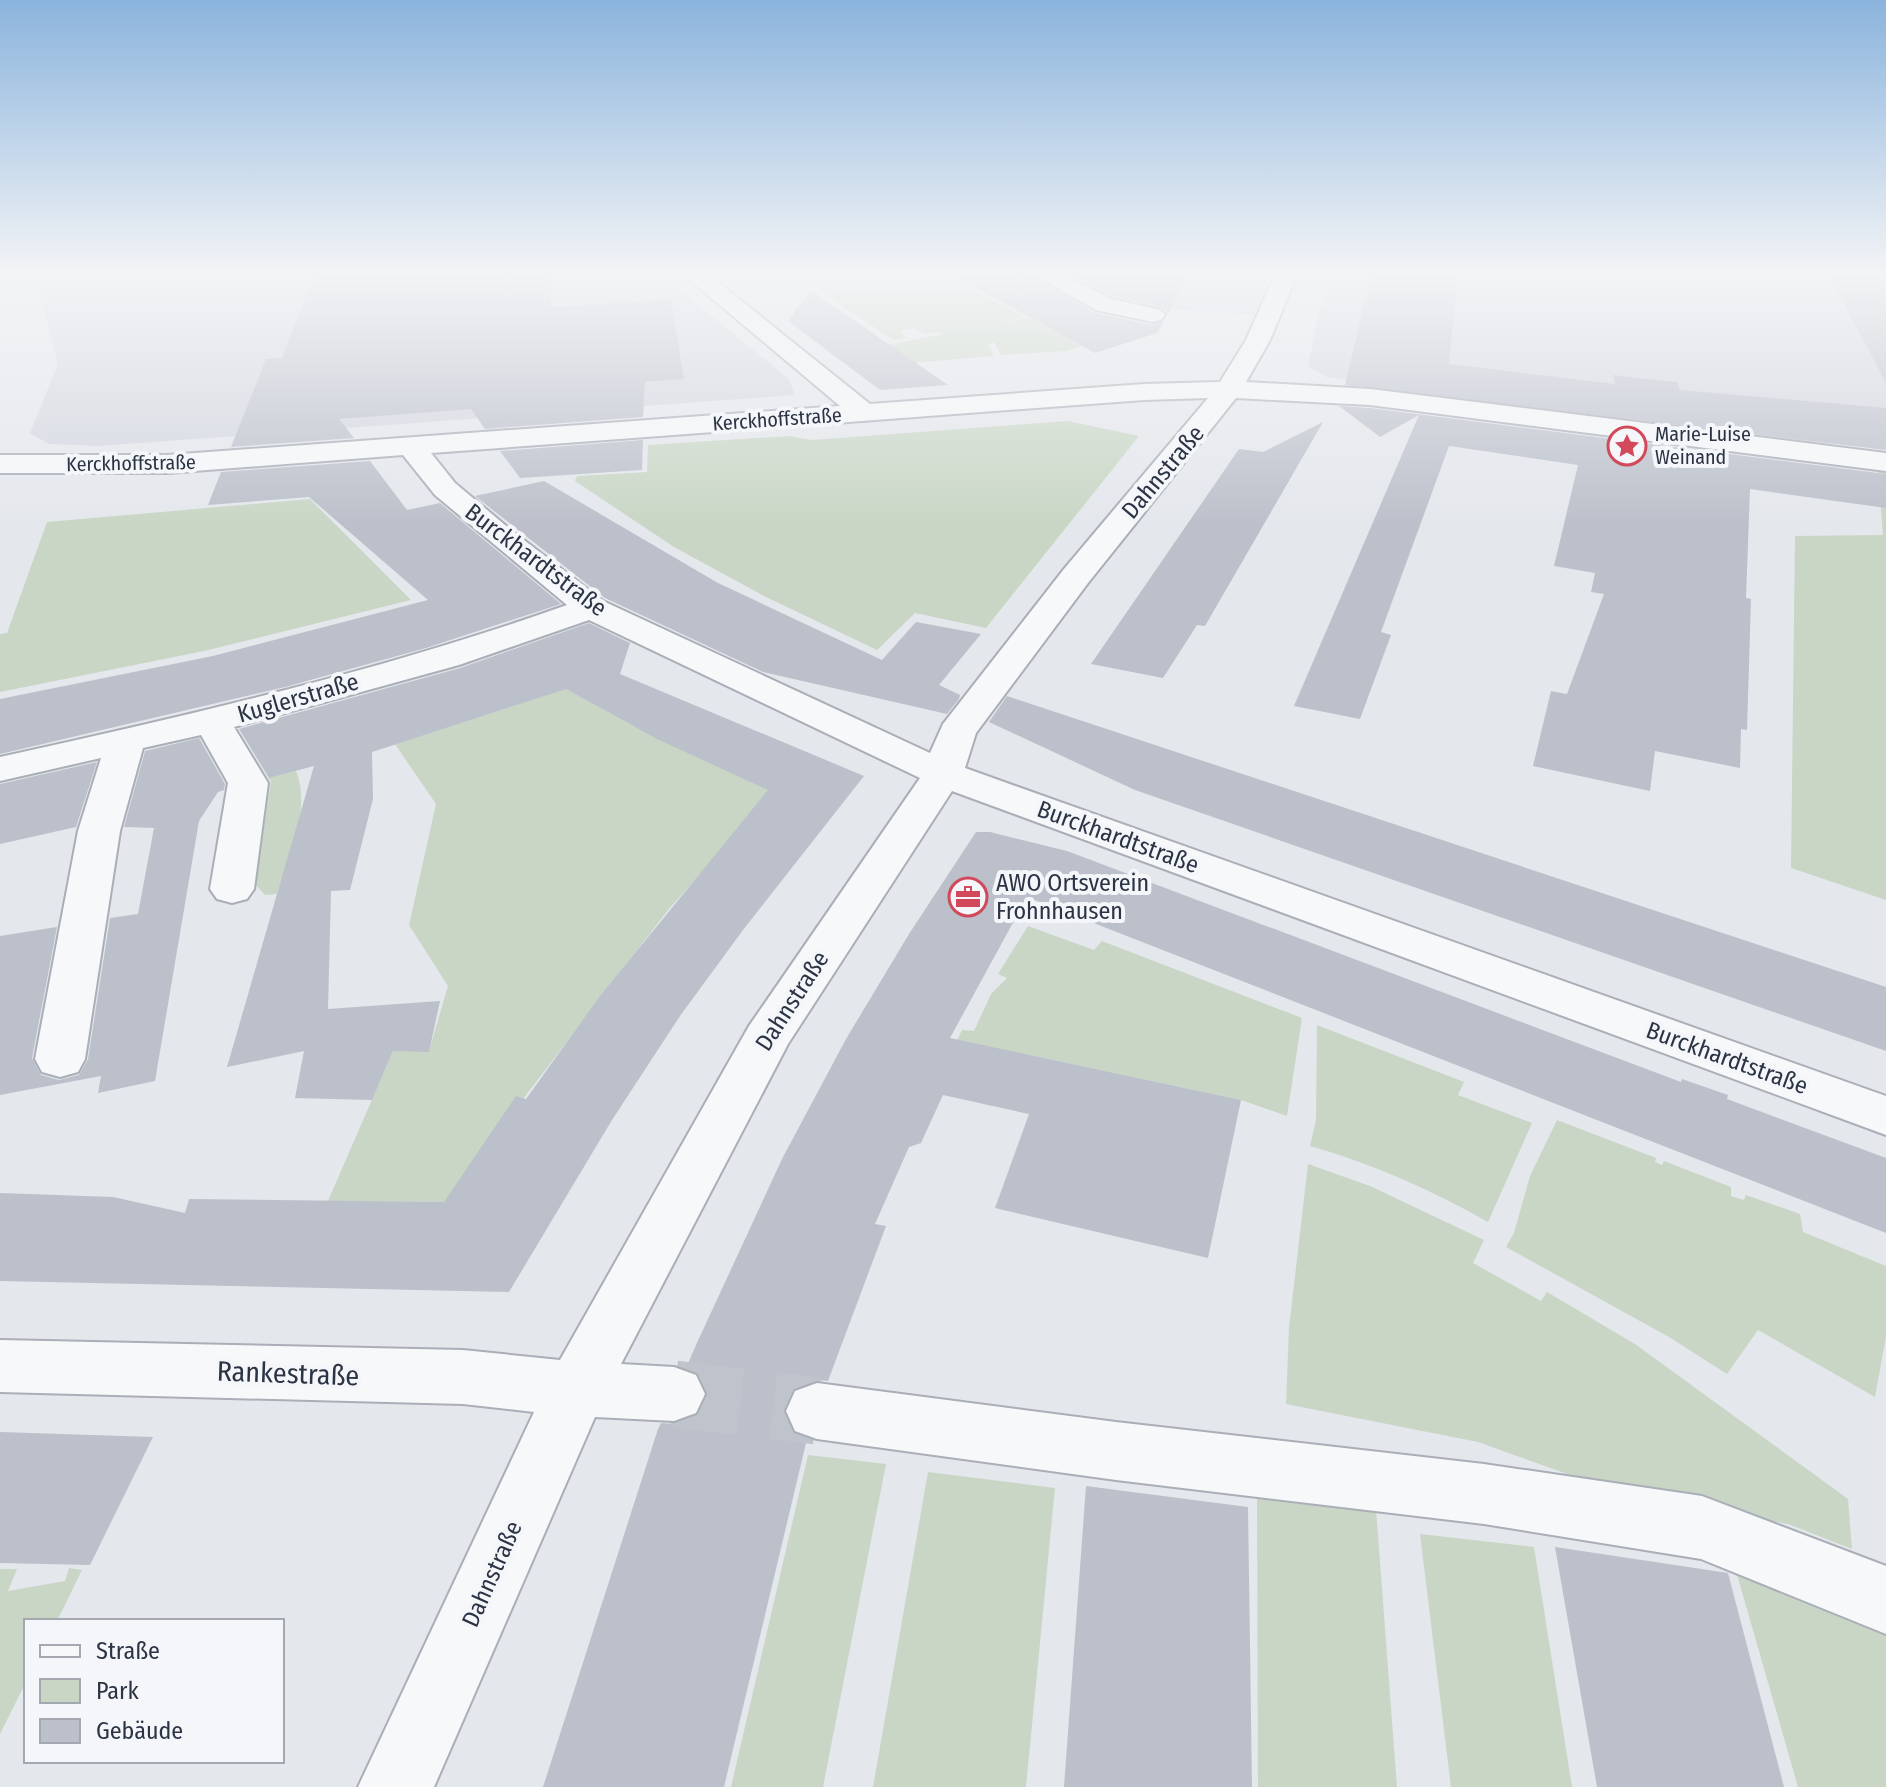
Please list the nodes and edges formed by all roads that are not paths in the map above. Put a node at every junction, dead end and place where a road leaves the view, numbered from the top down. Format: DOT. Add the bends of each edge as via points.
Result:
graph roads {
  1 [pos="797,358"];
  2 [pos="1247,358"];
  3 [pos="1229,389"];
  4 [pos="863,412"];
  5 [pos="411,447"];
  6 [pos="1886,462"];
  7 [pos="0,464"];
  8 [pos="591,608"];
  9 [pos="212,721"];
  10 [pos="126,741"];
  11 [pos="0,769"];
  12 [pos="943,774"];
  13 [pos="232,889"];
  14 [pos="60,1059"];
  15 [pos="1886,1116"];
  16 [pos="0,1366"];
  17 [pos="576,1389"];
  18 [pos="674,1394"];
  19 [pos="817,1411"];
  20 [pos="1886,1600"];
  21 [pos="396,1787"];
  1 -- 4 [label="street"];
  2 -- 3 [label="street, Dahnstraße"];
  3 -- 4 [label="street, Kerckhoffstraße"];
  3 -- 6 [label="street, Kerckhoffstraße" via="1370,397"];
  3 -- 12 [label="street, Dahnstraße" via="957,732"];
  4 -- 5 [label="street, Kerckhoffstraße"];
  5 -- 7 [label="street, Kerckhoffstraße" via="168,464"];
  5 -- 8 [label="street, Burckhardtstraße" via="445,489"];
  8 -- 9 [label="street, Kuglerstraße" via="540,628"];
  8 -- 12 [label="street, Burckhardtstraße"];
  9 -- 10 [label="street, Kuglerstraße"];
  9 -- 13 [label="street" via="248,783"];
  10 -- 11 [label="street, Kuglerstraße"];
  10 -- 14 [label="street" via="99,831"];
  12 -- 15 [label="street, Burckhardtstraße"];
  12 -- 17 [label="street, Dahnstraße" via="766,1038"];
  16 -- 17 [label="street, Rankestraße" via="463,1377"];
  17 -- 18 [label="street, Rankestraße"];
  17 -- 21 [label="street, Dahnstraße"];
  19 -- 20 [label="street" via="1484,1494 1702,1528"];
}
